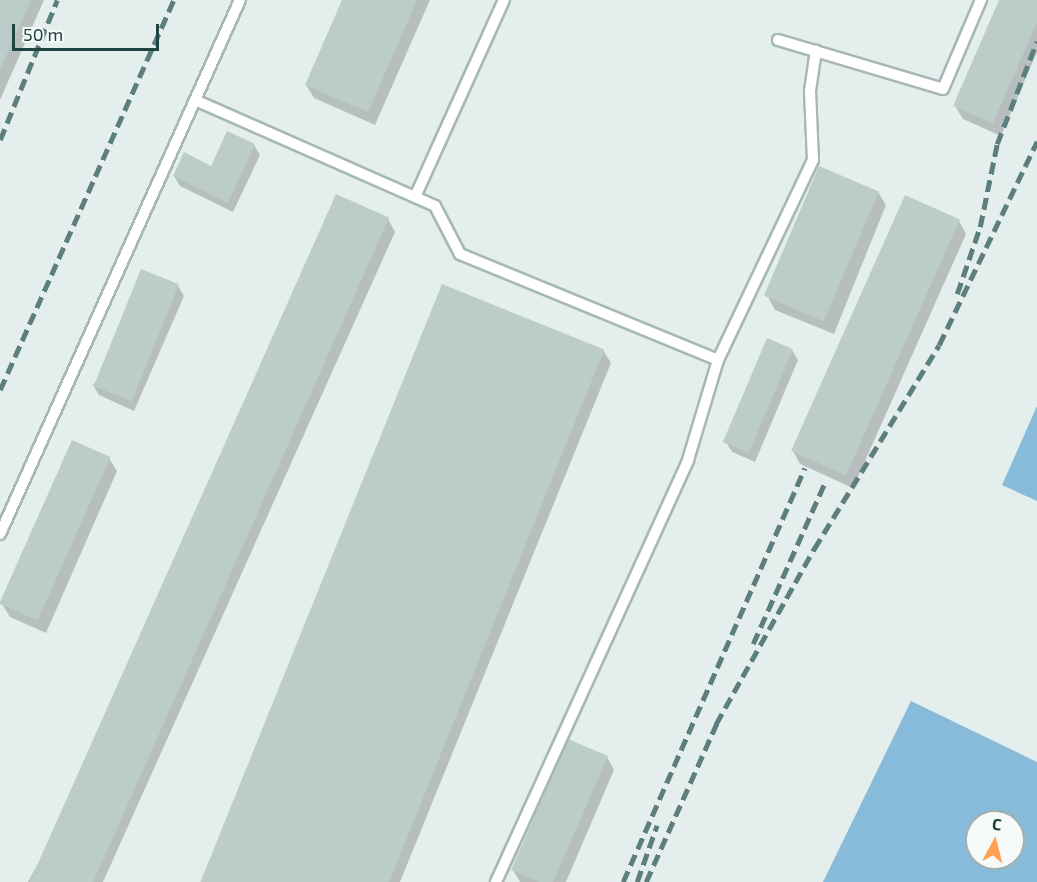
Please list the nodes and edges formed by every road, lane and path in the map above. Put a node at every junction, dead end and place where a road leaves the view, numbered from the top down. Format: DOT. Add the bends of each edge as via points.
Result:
graph roads {
  1 [pos="240,0"];
  2 [pos="504,0"];
  3 [pos="981,0"];
  4 [pos="778,40"];
  5 [pos="816,50"];
  6 [pos="195,100"];
  7 [pos="415,197"];
  8 [pos="718,360"];
  9 [pos="0,534"];
  10 [pos="496,882"];
  1 -- 6 [label="lane"];
  2 -- 7 [label="lane"];
  3 -- 5 [label="lane" via="943,89"];
  4 -- 5 [label="lane"];
  5 -- 8 [label="lane" via="810,91 813,160"];
  6 -- 7 [label="lane"];
  6 -- 9 [label="lane"];
  7 -- 8 [label="lane" via="435,206 460,254"];
  8 -- 10 [label="lane" via="688,460"];
}
